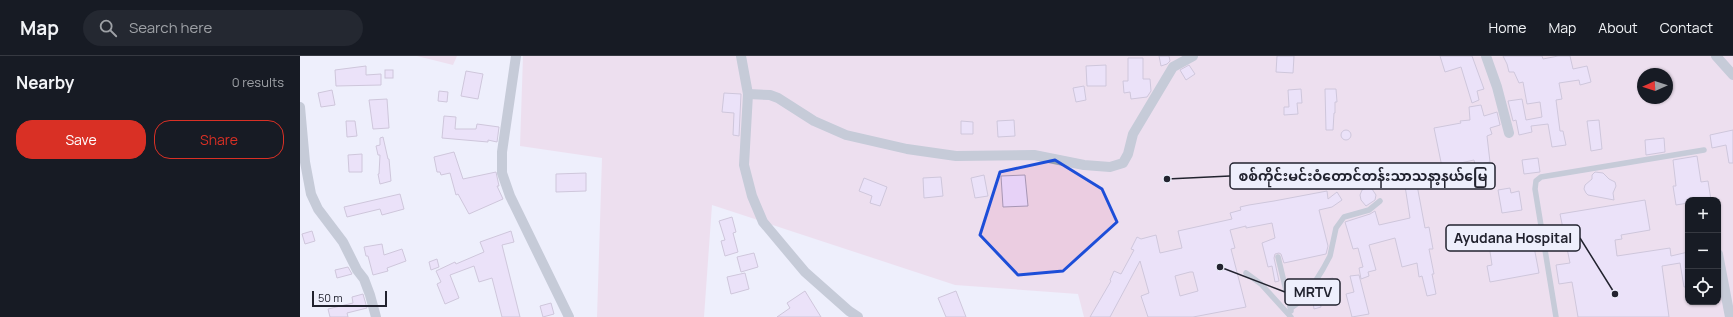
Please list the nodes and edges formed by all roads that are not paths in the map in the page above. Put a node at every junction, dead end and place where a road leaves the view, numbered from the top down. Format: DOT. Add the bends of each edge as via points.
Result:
graph roads {
  1 [pos="516,56"];
  2 [pos="741,56"];
  3 [pos="1193,56"];
  4 [pos="1486,56"];
  5 [pos="1716,56"];
  6 [pos="1733,74"];
  7 [pos="748,94"];
  8 [pos="300,106"];
  9 [pos="1508,133"];
  10 [pos="1704,150"];
  11 [pos="1380,201"];
  12 [pos="1278,257"];
  13 [pos="1721,269"];
  14 [pos="1246,273"];
  15 [pos="1290,308"];
  16 [pos="376,317"];
  17 [pos="569,317"];
  18 [pos="858,317"];
  19 [pos="1292,317"];
  20 [pos="1556,317"];
  21 [pos="1730,317"];
  1 -- 17 [label="street" via="502,152 502,173 510,196"];
  2 -- 7 [label="street"];
  3 -- 7 [label="street" via="1173,67 1133,134 1123,163 1110,167 1084,165 1034,155 956,156 907,149 846,135 814,121 778,98"];
  4 -- 9 [label="street" via="1497,87"];
  5 -- 6 [label="street"];
  7 -- 18 [label="street" via="744,165 752,196 763,222 804,272"];
  8 -- 16 [label="street" via="311,194 364,279"];
  10 -- 20 [label="lane" via="1576,170 1541,177 1536,182 1535,189"];
  11 -- 15 [label="lane" via="1369,210 1344,217 1336,228 1330,256 1323,269 1305,298"];
  12 -- 15 [label="lane"];
  13 -- 21 [label="street"];
  14 -- 19 [label="lane" via="1261,284"];
  15 -- 19 [label="lane"];
}
